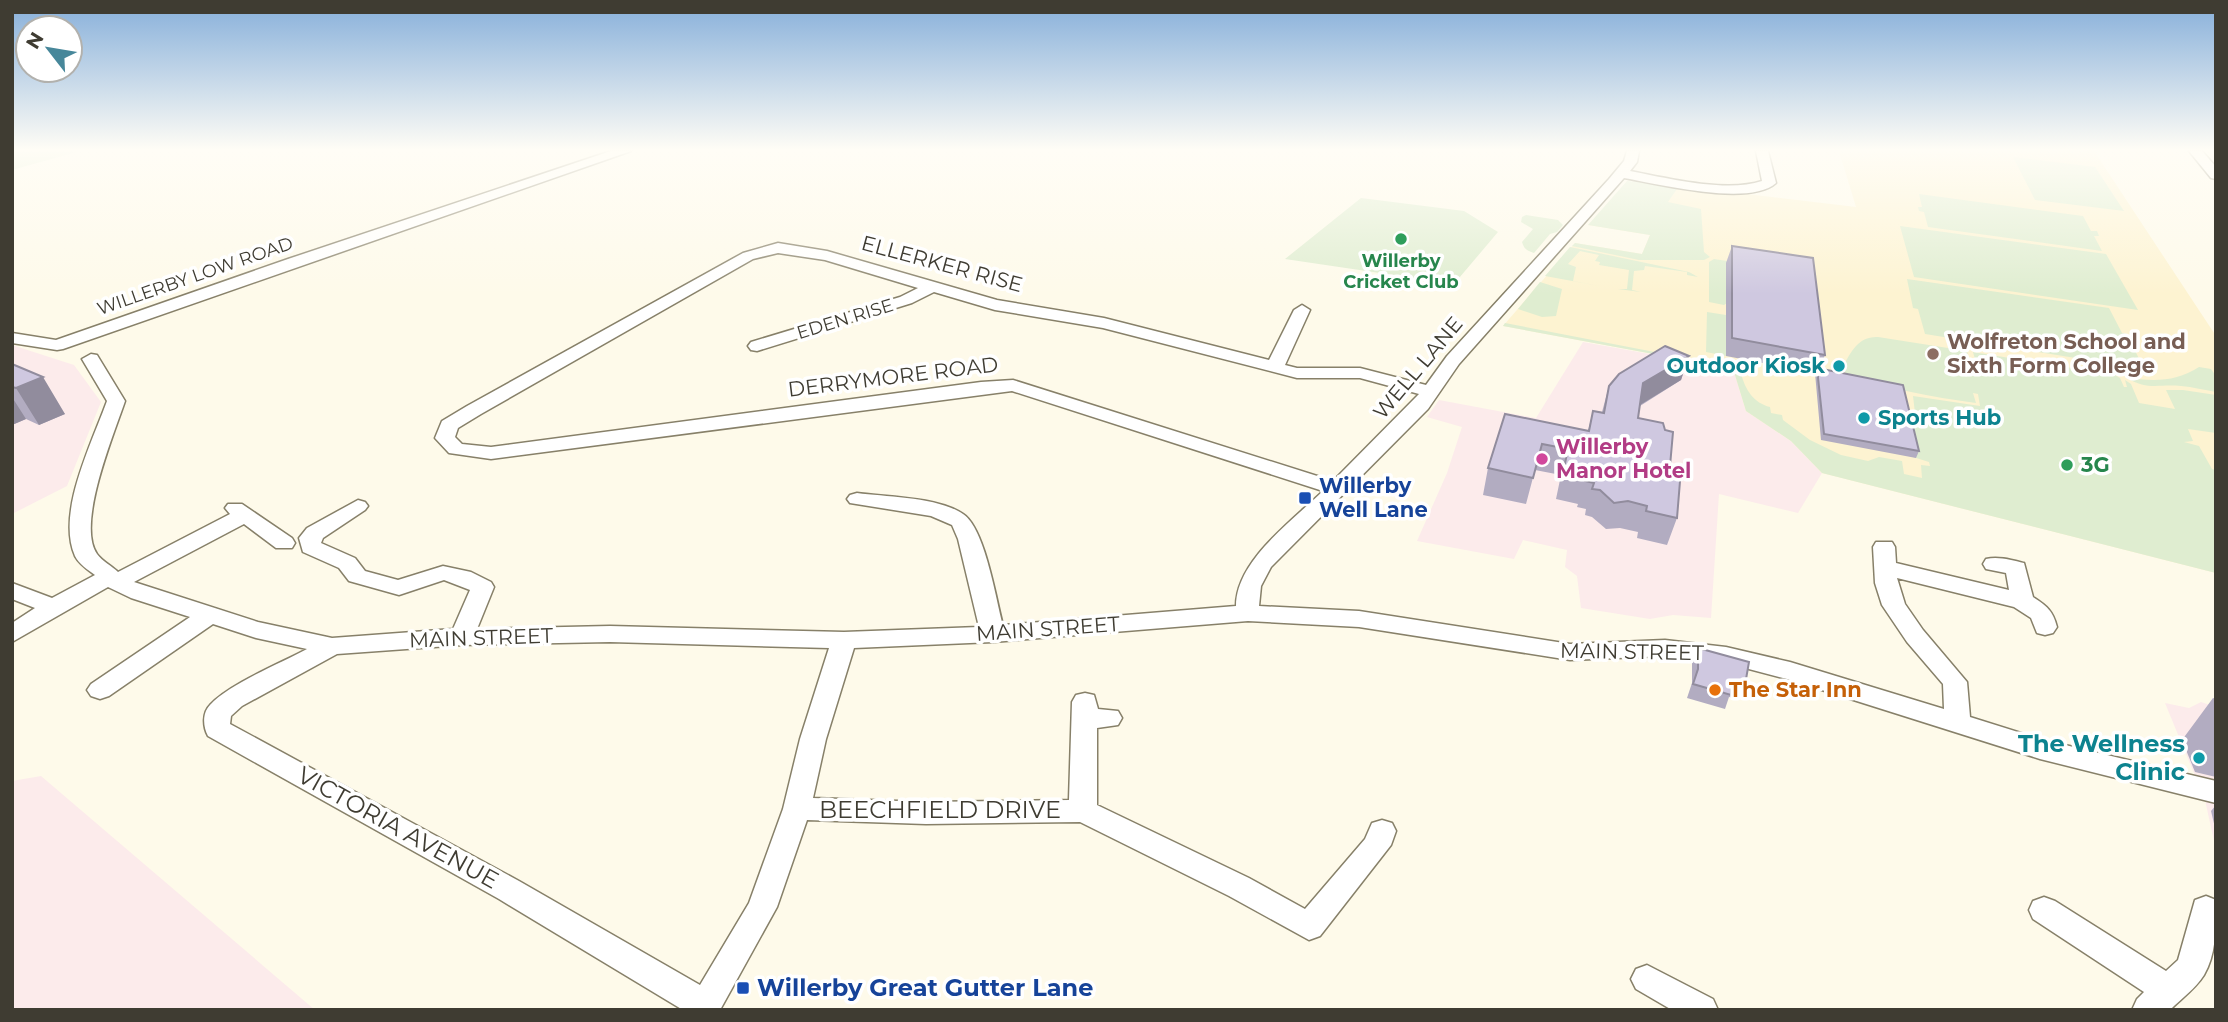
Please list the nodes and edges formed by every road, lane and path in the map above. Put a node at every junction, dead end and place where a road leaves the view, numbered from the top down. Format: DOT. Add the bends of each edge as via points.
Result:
graph roads {
  1 [pos="482,199"];
  2 [pos="1599,199"];
  3 [pos="932,287"];
  4 [pos="1302,309"];
  5 [pos="12,338"];
  6 [pos="751,348"];
  7 [pos="91,359"];
  8 [pos="1275,367"];
  9 [pos="1431,392"];
  10 [pos="444,439"];
  11 [pos="1338,489"];
  12 [pos="856,499"];
  13 [pos="358,506"];
  14 [pos="284,543"];
  15 [pos="1994,564"];
  16 [pos="112,579"];
  17 [pos="12,590"];
  18 [pos="2022,601"];
  19 [pos="53,607"];
  20 [pos="1248,613"];
  21 [pos="210,615"];
  22 [pos="2045,627"];
  23 [pos="12,634"];
  24 [pos="993,635"];
  25 [pos="462,637"];
  26 [pos="844,640"];
  27 [pos="332,646"];
  28 [pos="100,690"];
  29 [pos="1093,713"];
  30 [pos="1956,723"];
  31 [pos="2216,792"];
  32 [pos="797,809"];
  33 [pos="1083,811"];
  34 [pos="1384,842"];
  35 [pos="2206,909"];
  36 [pos="2044,910"];
  37 [pos="2208,944"];
  38 [pos="1647,979"];
  39 [pos="2159,1000"];
  40 [pos="1693,1007"];
  41 [pos="704,1008"];
  1 -- 5 [label="street, WILLERBY LOW ROAD" via="57,345"];
  2 -- 9 [label="street, WELL LANE" via="1460,351"];
  3 -- 6 [label="street, EDEN RISE" via="906,300"];
  3 -- 8 [label="street, ELLERKER RISE" via="995,305 1104,323"];
  3 -- 10 [label="street, ELLERKER RISE" via="827,256 778,248 748,256 458,420"];
  4 -- 8 [label="street"];
  7 -- 16 [label="street, MAIN STREET" via="116,401 90,475 79,524 86,556"];
  8 -- 9 [label="street, ELLERKER RISE" via="1297,373 1360,373"];
  9 -- 11 [label="street, WELL LANE"];
  10 -- 11 [label="street, DERRYMORE ROAD" via="456,449 491,453 1013,385"];
  11 -- 20 [label="street, WELL LANE" via="1263,562 1250,580"];
  12 -- 24 [label="street" via="904,500 956,518 965,527"];
  13 -- 25 [label="street" via="315,533 311,547 347,563 357,576 399,588 442,567 482,587"];
  14 -- 16 [label="street" via="239,511"];
  15 -- 18 [label="street" via="2016,568"];
  16 -- 19 [label="street"];
  16 -- 21 [label="street, MAIN STREET" via="139,593"];
  17 -- 19 [label="street"];
  18 -- 22 [label="street" via="2042,614"];
  18 -- 30 [label="street" via="1885,558 1888,591 1900,615 1955,682"];
  19 -- 23 [label="street"];
  20 -- 24 [label="street, MAIN STREET"];
  20 -- 30 [label="street, MAIN STREET" via="1401,624 1570,652 1627,648 1698,651 1790,671"];
  21 -- 27 [label="street, MAIN STREET"];
  21 -- 28 [label="street"];
  24 -- 26 [label="street, MAIN STREET"];
  25 -- 26 [label="street, MAIN STREET" via="610,634"];
  25 -- 27 [label="street, MAIN STREET"];
  26 -- 32 [label="street"];
  27 -- 41 [label="street, VICTORIA AVENUE" via="233,700 218,712 217,729 486,877"];
  29 -- 33 [label="street, BEECHFIELD DRIVE"];
  30 -- 31 [label="street, MAIN STREET" via="2040,749"];
  32 -- 33 [label="street, BEECHFIELD DRIVE"];
  32 -- 41 [label="street" via="762,906"];
  33 -- 34 [label="street, BEECHFIELD DRIVE" via="1238,887 1310,933"];
  35 -- 37 [label="street"];
  36 -- 39 [label="street"];
  37 -- 39 [label="street"];
  38 -- 40 [label="street"];
}
